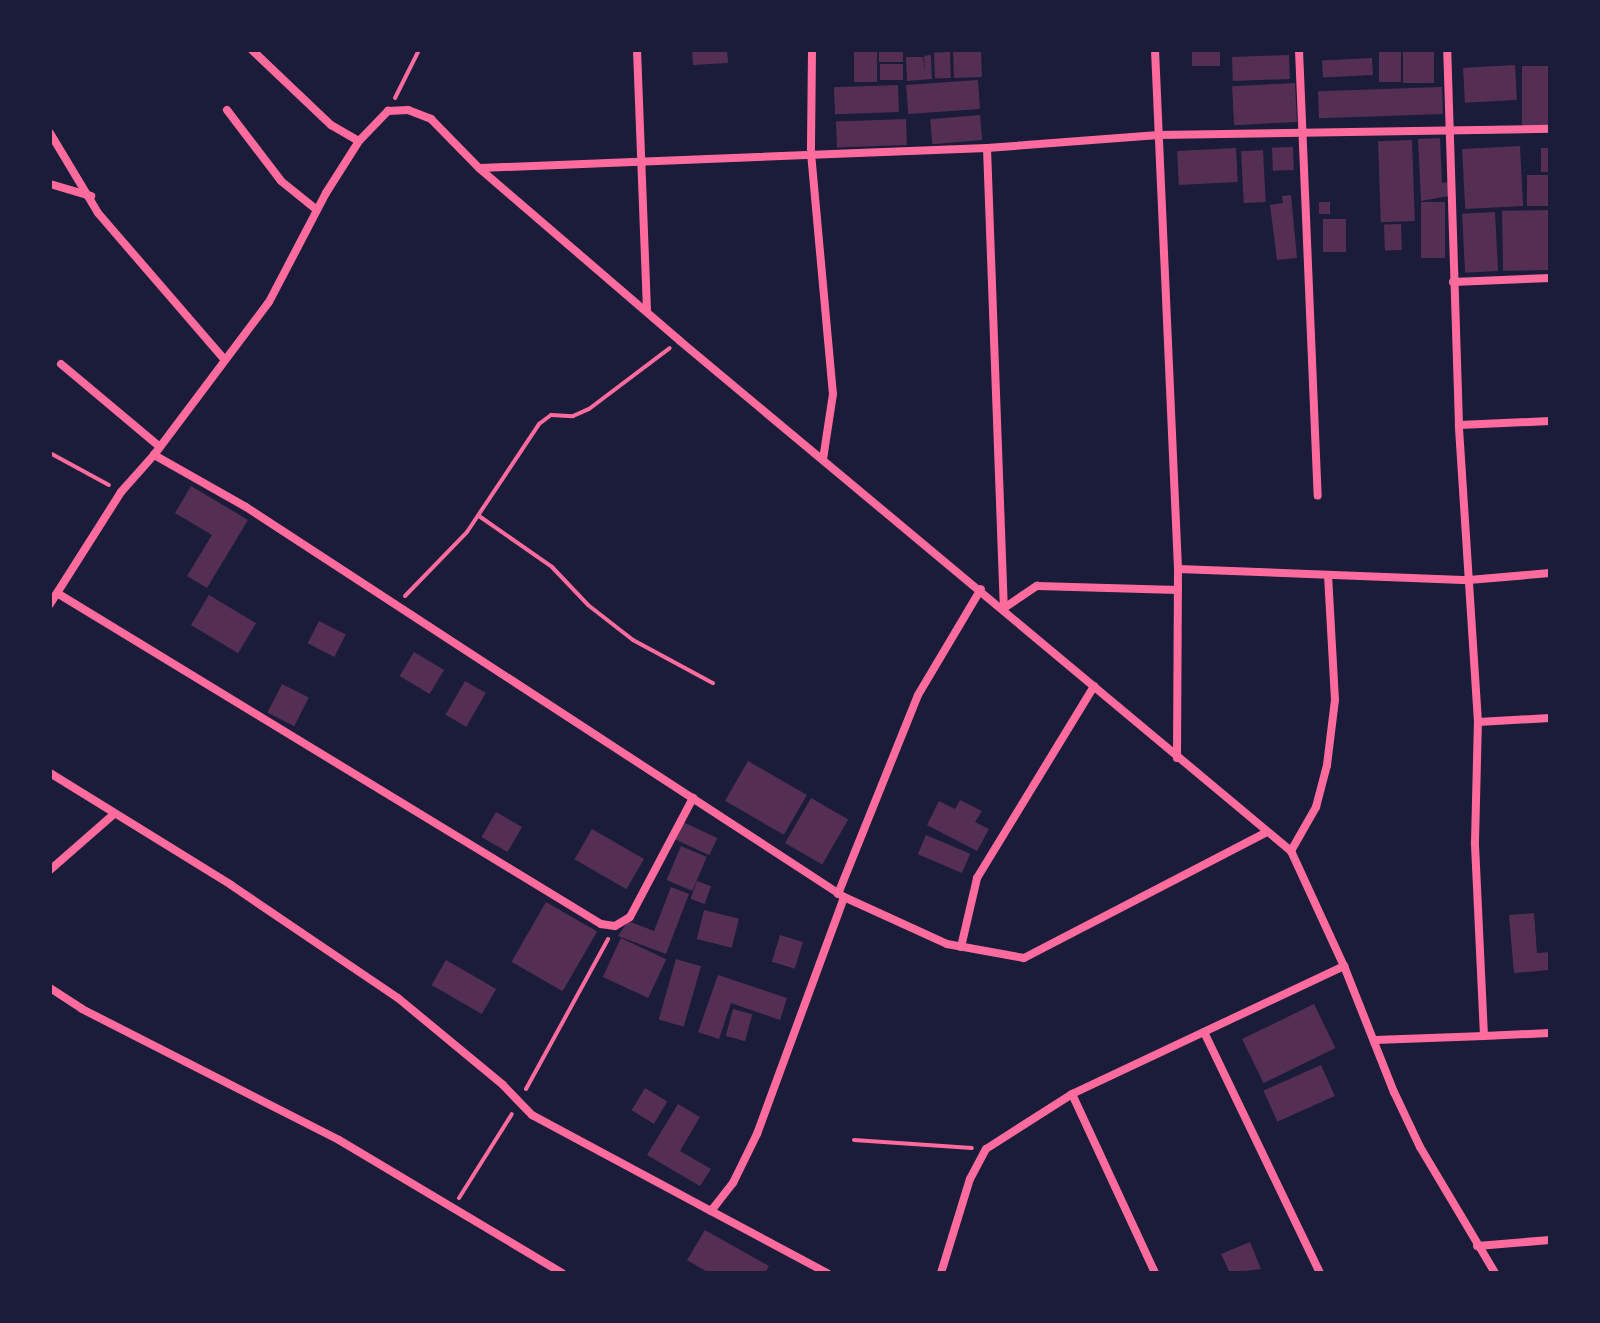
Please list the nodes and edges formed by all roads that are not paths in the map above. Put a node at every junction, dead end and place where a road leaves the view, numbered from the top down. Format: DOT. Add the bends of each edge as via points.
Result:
graph roads {
  1 [pos="252,50"];
  2 [pos="637,50"];
  3 [pos="812,50"];
  4 [pos="1155,50"];
  5 [pos="1299,50"];
  6 [pos="1447,50"];
  7 [pos="227,110"];
  8 [pos="1550,129"];
  9 [pos="50,133"];
  10 [pos="1302,133"];
  11 [pos="1449,133"];
  12 [pos="1159,135"];
  13 [pos="359,141"];
  14 [pos="987,148"];
  15 [pos="811,153"];
  16 [pos="642,160"];
  17 [pos="479,168"];
  18 [pos="50,184"];
  19 [pos="91,196"];
  20 [pos="317,210"];
  21 [pos="1550,278"];
  22 [pos="1453,282"];
  23 [pos="647,310"];
  24 [pos="225,360"];
  25 [pos="61,364"];
  26 [pos="1550,421"];
  27 [pos="1459,425"];
  28 [pos="160,447"];
  29 [pos="154,455"];
  30 [pos="823,459"];
  31 [pos="1318,496"];
  32 [pos="1178,569"];
  33 [pos="1550,573"];
  34 [pos="1328,575"];
  35 [pos="1469,580"];
  36 [pos="981,589"];
  37 [pos="1178,590"];
  38 [pos="57,593"];
  39 [pos="50,604"];
  40 [pos="1004,608"];
  41 [pos="1094,686"];
  42 [pos="1550,718"];
  43 [pos="1478,722"];
  44 [pos="1177,758"];
  45 [pos="50,773"];
  46 [pos="693,798"];
  47 [pos="114,814"];
  48 [pos="1267,832"];
  49 [pos="1291,851"];
  50 [pos="50,870"];
  51 [pos="841,895"];
  52 [pos="961,947"];
  53 [pos="1344,966"];
  54 [pos="50,988"];
  55 [pos="1204,1032"];
  56 [pos="1550,1033"];
  57 [pos="1484,1036"];
  58 [pos="1375,1040"];
  59 [pos="1072,1094"];
  60 [pos="711,1211"];
  61 [pos="1550,1240"];
  62 [pos="1477,1246"];
  63 [pos="562,1273"];
  64 [pos="827,1273"];
  65 [pos="941,1273"];
  66 [pos="1155,1273"];
  67 [pos="1320,1273"];
  68 [pos="1495,1273"];
  1 -- 13 [label="street" via="331,125"];
  2 -- 16 [label="street"];
  3 -- 15 [label="street"];
  4 -- 12 [label="street"];
  5 -- 10 [label="street"];
  6 -- 11 [label="street"];
  7 -- 20 [label="street" via="281,181"];
  8 -- 11 [label="street"];
  9 -- 19 [label="street"];
  10 -- 11 [label="street"];
  10 -- 12 [label="street"];
  10 -- 31 [label="street"];
  11 -- 22 [label="street"];
  12 -- 14 [label="street"];
  12 -- 32 [label="street"];
  13 -- 17 [label="street" via="388,111 408,110 431,119"];
  13 -- 20 [label="street"];
  14 -- 15 [label="street"];
  14 -- 40 [label="street"];
  15 -- 16 [label="street"];
  15 -- 30 [label="street" via="833,394"];
  16 -- 17 [label="street"];
  16 -- 23 [label="street"];
  17 -- 23 [label="street"];
  18 -- 19 [label="street"];
  19 -- 24 [label="street" via="98,213"];
  20 -- 24 [label="street" via="269,302"];
  21 -- 22 [label="street"];
  22 -- 27 [label="street"];
  23 -- 30 [label="street"];
  24 -- 28 [label="street"];
  25 -- 28 [label="street"];
  26 -- 27 [label="street"];
  27 -- 35 [label="street"];
  28 -- 29 [label="street"];
  29 -- 38 [label="street" via="121,492"];
  29 -- 46 [label="street" via="246,507"];
  30 -- 36 [label="street"];
  32 -- 34 [label="street"];
  32 -- 37 [label="street"];
  33 -- 35 [label="street"];
  34 -- 35 [label="street"];
  34 -- 49 [label="street" via="1335,700 1329,752 1316,807"];
  35 -- 43 [label="street"];
  36 -- 40 [label="street"];
  36 -- 51 [label="street" via="918,695"];
  37 -- 40 [label="street" via="1037,586"];
  37 -- 44 [label="street"];
  38 -- 39 [label="street"];
  38 -- 46 [label="street" via="601,924 615,926 630,917"];
  40 -- 41 [label="street"];
  41 -- 44 [label="street"];
  41 -- 52 [label="street" via="977,878"];
  42 -- 43 [label="street"];
  43 -- 57 [label="street" via="1475,842"];
  44 -- 48 [label="street"];
  45 -- 47 [label="street"];
  46 -- 51 [label="street"];
  47 -- 50 [label="street"];
  47 -- 60 [label="street" via="231,885 398,998 503,1085 518,1104"];
  48 -- 49 [label="street"];
  48 -- 52 [label="street" via="1024,958"];
  49 -- 53 [label="street"];
  51 -- 52 [label="street"];
  51 -- 60 [label="street" via="757,1134 733,1183"];
  53 -- 55 [label="street"];
  53 -- 58 [label="street"];
  54 -- 63 [label="street" via="339,1140"];
  55 -- 59 [label="street"];
  55 -- 67 [label="street"];
  56 -- 57 [label="street"];
  57 -- 58 [label="street"];
  58 -- 62 [label="street" via="1420,1147"];
  59 -- 65 [label="street" via="986,1149 970,1179"];
  59 -- 66 [label="street"];
  60 -- 64 [label="street"];
  61 -- 62 [label="street"];
  62 -- 68 [label="street"];
}
